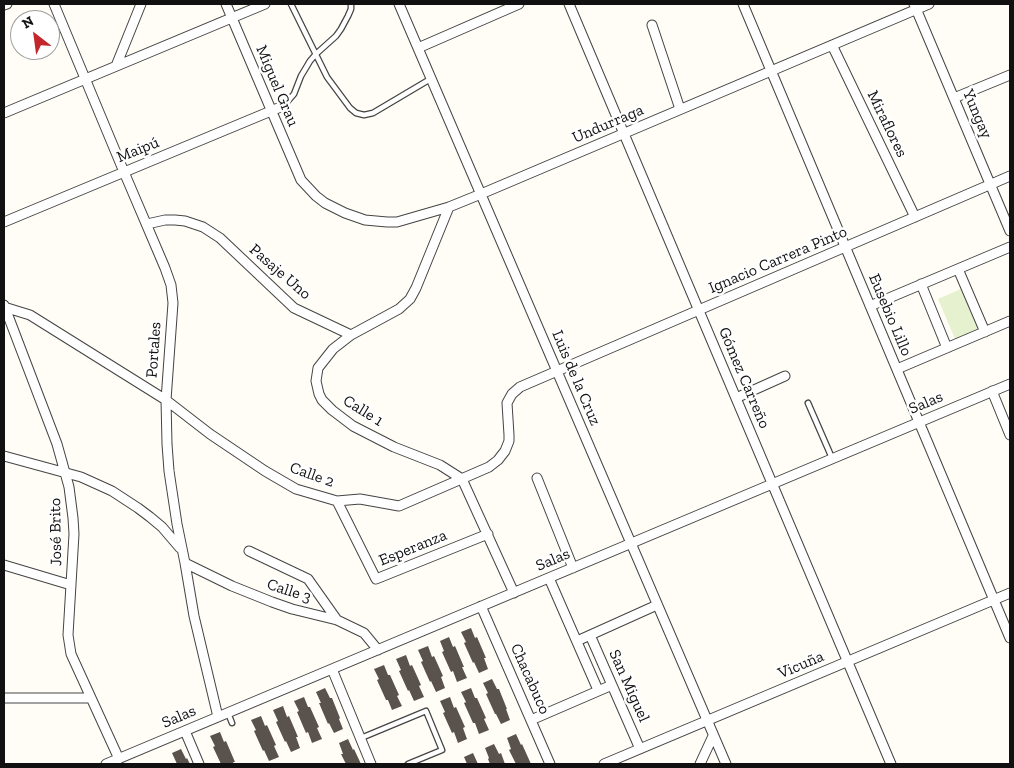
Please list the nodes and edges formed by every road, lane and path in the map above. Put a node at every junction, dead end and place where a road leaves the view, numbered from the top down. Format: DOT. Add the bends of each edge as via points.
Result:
graph roads {
  1 [pos="7,4"];
  2 [pos="54,4"];
  3 [pos="141,4"];
  4 [pos="226,4"];
  5 [pos="265,4"];
  6 [pos="291,4"];
  7 [pos="351,4"];
  8 [pos="399,4"];
  9 [pos="519,4"];
  10 [pos="569,4"];
  11 [pos="743,4"];
  12 [pos="929,4"];
  13 [pos="4,5"];
  14 [pos="915,6"];
  15 [pos="232,18"];
  16 [pos="652,25"];
  17 [pos="832,45"];
  18 [pos="418,48"];
  19 [pos="316,54"];
  20 [pos="116,66"];
  21 [pos="771,71"];
  22 [pos="1010,75"];
  23 [pos="85,79"];
  24 [pos="427,81"];
  25 [pos="954,98"];
  26 [pos="283,106"];
  27 [pos="680,109"];
  28 [pos="271,110"];
  29 [pos="4,113"];
  30 [pos="624,133"];
  31 [pos="124,172"];
  32 [pos="1010,176"];
  33 [pos="301,180"];
  34 [pos="990,184"];
  35 [pos="480,194"];
  36 [pos="449,207"];
  37 [pos="915,217"];
  38 [pos="4,222"];
  39 [pos="147,224"];
  40 [pos="1010,231"];
  41 [pos="845,247"];
  42 [pos="1010,247"];
  43 [pos="958,269"];
  44 [pos="921,284"];
  45 [pos="4,306"];
  46 [pos="870,306"];
  47 [pos="699,310"];
  48 [pos="1010,321"];
  49 [pos="984,332"];
  50 [pos="351,334"];
  51 [pos="947,348"];
  52 [pos="897,369"];
  53 [pos="557,372"];
  54 [pos="785,376"];
  55 [pos="1010,384"];
  56 [pos="992,391"];
  57 [pos="736,398"];
  58 [pos="166,400"];
  59 [pos="808,403"];
  60 [pos="919,422"];
  61 [pos="1010,435"];
  62 [pos="4,456"];
  63 [pos="832,458"];
  64 [pos="66,472"];
  65 [pos="537,478"];
  66 [pos="462,479"];
  67 [pos="772,484"];
  68 [pos="338,501"];
  69 [pos="488,534"];
  70 [pos="631,544"];
  71 [pos="182,550"];
  72 [pos="249,551"];
  73 [pos="185,563"];
  74 [pos="4,565"];
  75 [pos="573,568"];
  76 [pos="549,578"];
  77 [pos="71,585"];
  78 [pos="514,593"];
  79 [pos="1010,593"];
  80 [pos="994,599"];
  81 [pos="657,605"];
  82 [pos="481,606"];
  83 [pos="337,620"];
  84 [pos="590,635"];
  85 [pos="1010,638"];
  86 [pos="577,641"];
  87 [pos="378,650"];
  88 [pos="848,662"];
  89 [pos="332,669"];
  90 [pos="612,685"];
  91 [pos="598,690"];
  92 [pos="4,698"];
  93 [pos="91,698"];
  94 [pos="228,713"];
  95 [pos="218,717"];
  96 [pos="531,720"];
  97 [pos="707,721"];
  98 [pos="232,723"];
  99 [pos="185,731"];
  100 [pos="713,736"];
  101 [pos="360,738"];
  102 [pos="640,749"];
  103 [pos="119,759"];
  104 [pos="106,764"];
  105 [pos="199,764"];
  106 [pos="371,764"];
  107 [pos="408,764"];
  108 [pos="550,764"];
  109 [pos="604,764"];
  110 [pos="700,764"];
  111 [pos="726,764"];
  112 [pos="891,764"];
  1 -- 13 [label="street"];
  2 -- 23 [label="street, Portales"];
  3 -- 20 [label="street"];
  4 -- 15 [label="street, Miguel Grau"];
  5 -- 15 [label="street"];
  6 -- 19 [label="lane"];
  7 -- 19 [label="lane" via="341,29"];
  8 -- 18 [label="street, Luis de la Cruz"];
  9 -- 18 [label="street"];
  10 -- 30 [label="street, Gómez Carreño"];
  11 -- 21 [label="street, Eusebio Lillo"];
  12 -- 14 [label="street, Undurraga"];
  14 -- 17 [label="street, Undurraga"];
  14 -- 25 [label="street, Yungay"];
  15 -- 20 [label="street"];
  15 -- 28 [label="street, Miguel Grau"];
  16 -- 27 [label="street"];
  17 -- 21 [label="street, Undurraga"];
  17 -- 37 [label="street, Miraflores"];
  18 -- 35 [label="street, Luis de la Cruz"];
  19 -- 24 [label="lane" via="334,88 359,114 369,115"];
  19 -- 26 [label="lane"];
  20 -- 23 [label="street"];
  21 -- 27 [label="street, Undurraga"];
  21 -- 41 [label="street, Eusebio Lillo"];
  22 -- 25 [label="street"];
  23 -- 29 [label="street"];
  23 -- 31 [label="street, Portales"];
  25 -- 34 [label="street, Yungay"];
  26 -- 28 [label="street, Maipú"];
  27 -- 30 [label="street, Undurraga"];
  28 -- 31 [label="street, Maipú"];
  28 -- 33 [label="street, Miguel Grau"];
  30 -- 35 [label="street, Undurraga"];
  30 -- 47 [label="street, Gómez Carreño"];
  31 -- 38 [label="street, Maipú"];
  31 -- 39 [label="street, Portales"];
  32 -- 34 [label="street, Ignacio Carrera Pinto"];
  33 -- 36 [label="street, Undurraga" via="325,203 365,220 398,222"];
  34 -- 37 [label="street, Ignacio Carrera Pinto"];
  34 -- 40 [label="street, Yungay"];
  35 -- 36 [label="street, Undurraga"];
  35 -- 53 [label="street, Luis de la Cruz"];
  36 -- 50 [label="street" via="410,299 399,309"];
  37 -- 41 [label="street, Ignacio Carrera Pinto"];
  39 -- 50 [label="street, Pasaje Uno" via="185,220 204,226 294,308"];
  39 -- 58 [label="street, Portales" via="166,268 173,303"];
  41 -- 46 [label="street, Eusebio Lillo"];
  41 -- 47 [label="street, Ignacio Carrera Pinto"];
  42 -- 43 [label="street"];
  43 -- 44 [label="street"];
  43 -- 49 [label="street"];
  44 -- 46 [label="street"];
  44 -- 51 [label="street"];
  45 -- 58 [label="street, Calle 2" via="30,315"];
  45 -- 64 [label="street, José Brito"];
  46 -- 52 [label="street, Eusebio Lillo"];
  47 -- 53 [label="street, Ignacio Carrera Pinto"];
  47 -- 57 [label="street, Gómez Carreño"];
  48 -- 49 [label="street"];
  49 -- 51 [label="street"];
  50 -- 66 [label="street, Calle 1" via="318,368 317,387 326,406 353,426 440,465"];
  51 -- 52 [label="street"];
  52 -- 60 [label="street, Eusebio Lillo"];
  53 -- 66 [label="street, Calle 2" via="520,387 512,394 507,403 510,435 505,451 494,464"];
  53 -- 70 [label="street, Luis de la Cruz"];
  54 -- 57 [label="street"];
  55 -- 56 [label="street, Salas"];
  56 -- 60 [label="street, Salas"];
  56 -- 61 [label="street"];
  57 -- 67 [label="street, Gómez Carreño"];
  58 -- 68 [label="street, Calle 2" via="265,471 296,489"];
  58 -- 71 [label="street, Portales" via="169,471"];
  59 -- 63 [label="lane"];
  60 -- 63 [label="street, Salas"];
  60 -- 80 [label="street, Eusebio Lillo"];
  62 -- 64 [label="street"];
  63 -- 67 [label="street, Salas"];
  64 -- 71 [label="street" via="132,503 162,527"];
  64 -- 77 [label="street, José Brito" via="74,534"];
  65 -- 75 [label="street"];
  66 -- 68 [label="street, Calle 2" via="399,506 360,499"];
  66 -- 69 [label="street"];
  67 -- 70 [label="street, Salas"];
  67 -- 88 [label="street, Gómez Carreño"];
  68 -- 69 [label="street, Esperanza" via="376,579"];
  69 -- 78 [label="street"];
  70 -- 75 [label="street, Salas"];
  70 -- 81 [label="street, Luis de la Cruz"];
  71 -- 73 [label="street, Portales"];
  72 -- 83 [label="street" via="308,579"];
  73 -- 83 [label="street, Calle 3" via="265,599"];
  73 -- 95 [label="street, Portales"];
  74 -- 77 [label="street"];
  75 -- 76 [label="street, Salas"];
  76 -- 78 [label="street, Salas"];
  76 -- 86 [label="street, San Miguel"];
  77 -- 93 [label="street, José Brito" via="69,644 74,663"];
  78 -- 82 [label="street, Salas"];
  79 -- 80 [label="street, Vicuña"];
  80 -- 85 [label="street, Eusebio Lillo"];
  80 -- 88 [label="street, Vicuña"];
  81 -- 84 [label="street"];
  81 -- 97 [label="street, Luis de la Cruz"];
  82 -- 87 [label="street, Salas"];
  82 -- 96 [label="street, Chacabuco"];
  83 -- 87 [label="street, Calle 3" via="364,633"];
  84 -- 86 [label="street"];
  84 -- 90 [label="street, San Miguel"];
  86 -- 91 [label="street, San Miguel"];
  87 -- 89 [label="street, Salas"];
  88 -- 97 [label="street, Vicuña"];
  88 -- 112 [label="street, Gómez Carreño"];
  89 -- 94 [label="street, Salas"];
  89 -- 101 [label="street"];
  90 -- 91 [label="street"];
  90 -- 102 [label="street, San Miguel"];
  91 -- 96 [label="street"];
  92 -- 93 [label="street"];
  93 -- 103 [label="street, José Brito"];
  94 -- 95 [label="street, Salas"];
  94 -- 98 [label="lane"];
  95 -- 99 [label="street, Salas"];
  96 -- 108 [label="street, Chacabuco"];
  97 -- 100 [label="street, Luis de la Cruz"];
  97 -- 102 [label="street, Vicuña"];
  99 -- 103 [label="street, Salas"];
  99 -- 105 [label="street"];
  100 -- 110 [label="street"];
  100 -- 111 [label="street, Luis de la Cruz"];
  101 -- 106 [label="street"];
  101 -- 107 [label="lane" via="426,711 442,750"];
  102 -- 109 [label="street, Vicuña"];
  103 -- 104 [label="street, Salas"];
}
